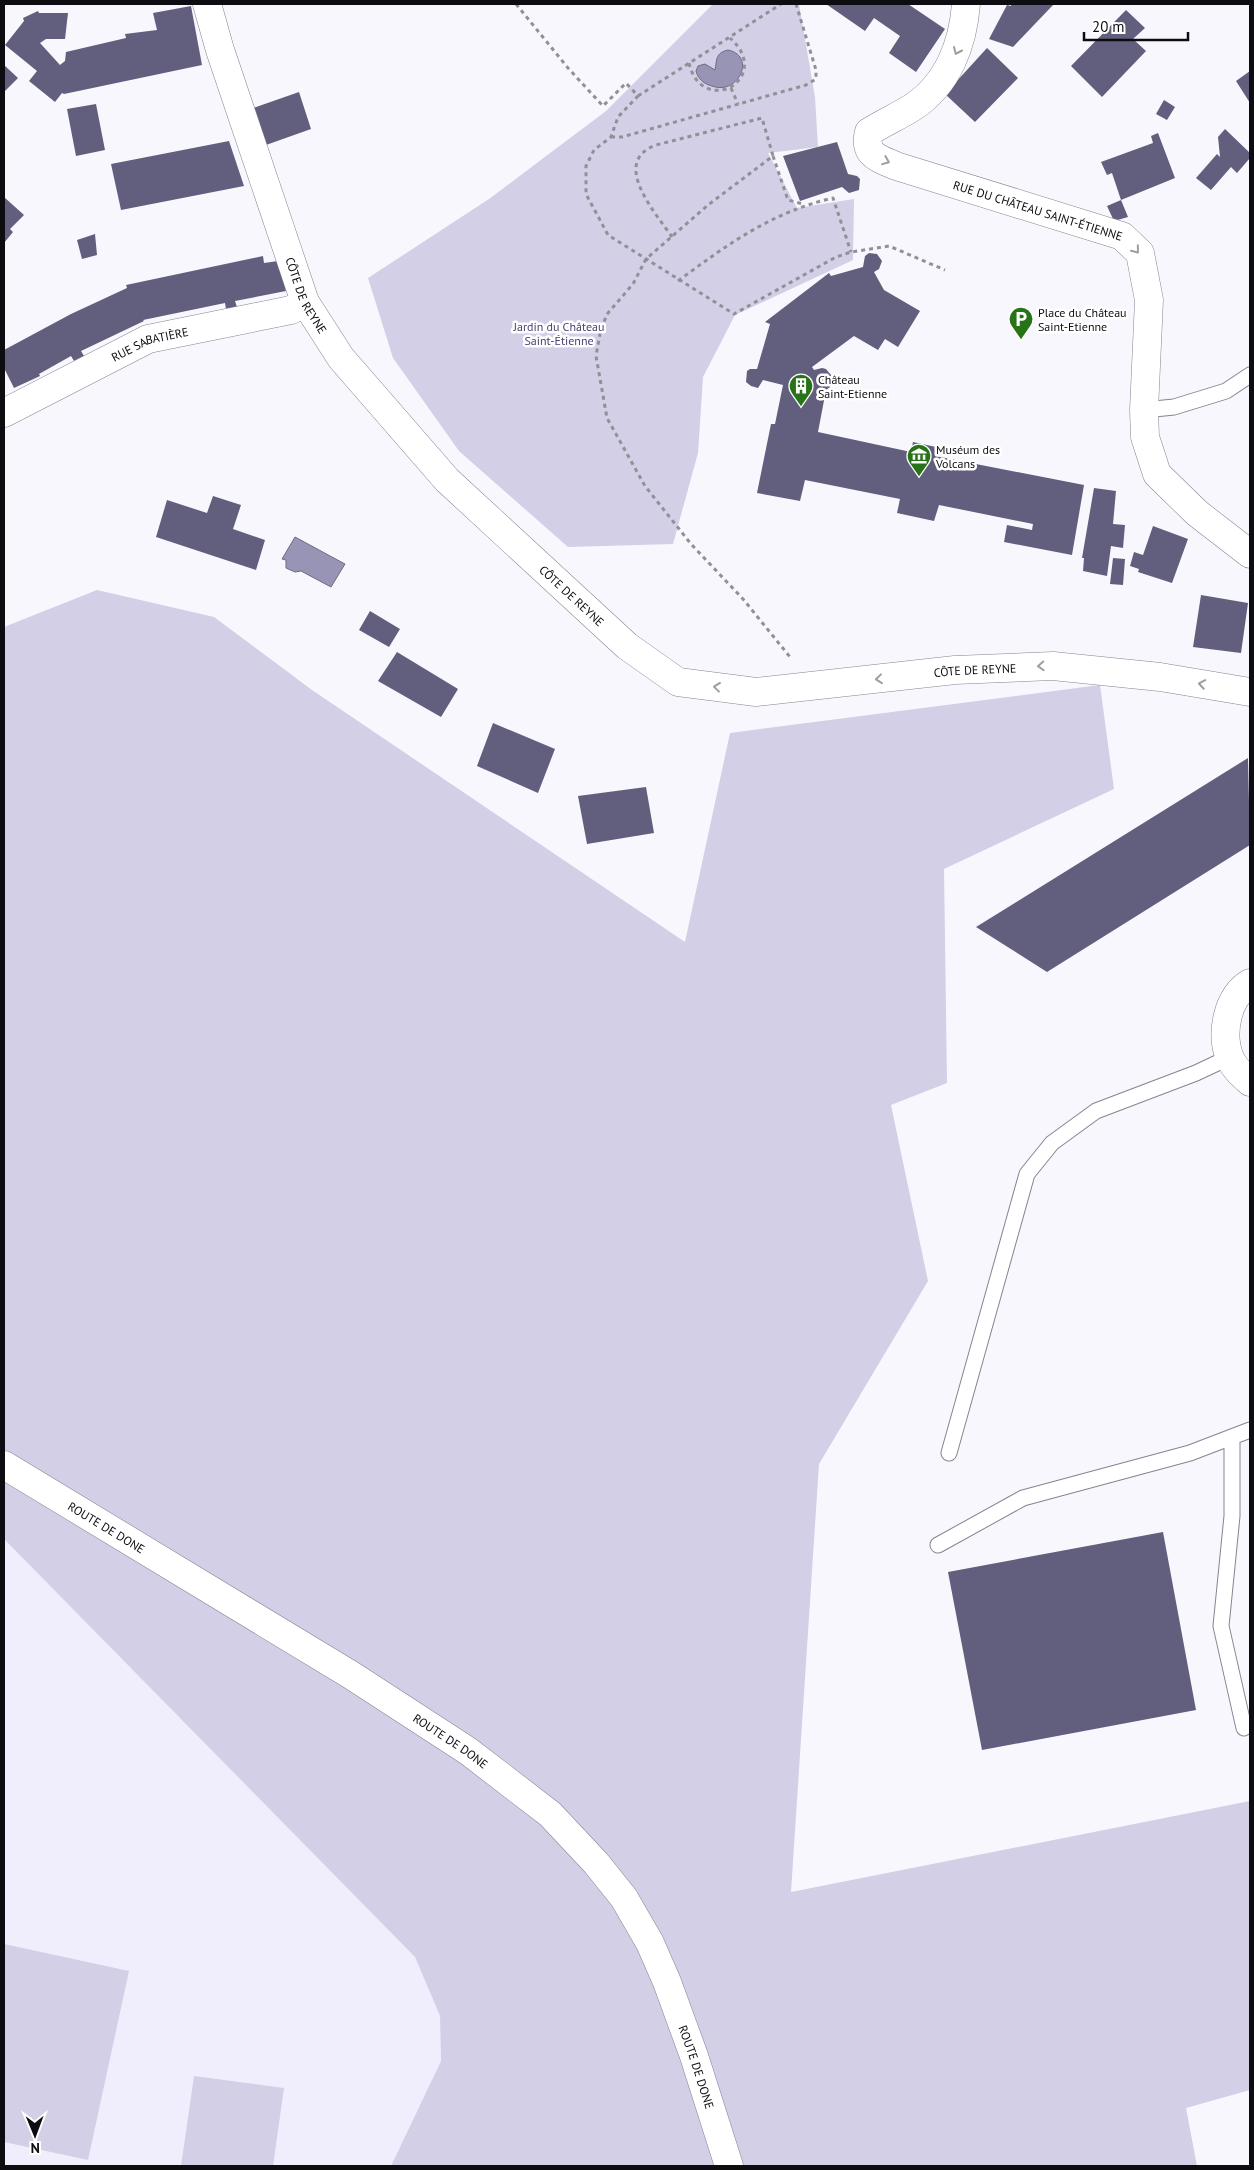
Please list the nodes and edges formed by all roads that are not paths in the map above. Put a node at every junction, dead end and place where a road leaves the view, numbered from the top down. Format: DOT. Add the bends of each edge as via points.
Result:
graph roads {
  1 [pos="207,4"];
  2 [pos="966,4"];
  3 [pos="306,302"];
  4 [pos="1250,375"];
  5 [pos="1144,410"];
  6 [pos="4,413"];
  7 [pos="1250,554"];
  8 [pos="1250,692"];
  9 [pos="1250,983"];
  10 [pos="1230,1057"];
  11 [pos="1250,1082"];
  12 [pos="1250,1430"];
  13 [pos="1232,1437"];
  14 [pos="949,1453"];
  15 [pos="4,1465"];
  16 [pos="938,1545"];
  17 [pos="1244,1728"];
  18 [pos="729,2166"];
  1 -- 3 [label="street, CÔTE DE REYNE"];
  2 -- 5 [label="street, RUE DU CHÂTEAU SAINT-ÉTIENNE, one-way" via="961,41 950,68 930,93 914,106 869,132 866,142 869,151 896,166 1122,236 1140,253 1148,300"];
  3 -- 6 [label="street, RUE SABATIÈRE" via="291,310 148,339"];
  8 -- 3 [label="street, CÔTE DE REYNE, one-way" via="1160,677 1053,666 955,670 756,692 678,682 626,646 447,480 341,358"];
  4 -- 5 [label="lane" via="1226,391 1174,407"];
  5 -- 7 [label="street, RUE DU CHÂTEAU SAINT-ÉTIENNE" via="1145,437 1157,474 1197,513"];
  9 -- 10 [label="street" via="1235,999 1227,1020 1225,1036"];
  10 -- 11 [label="street"];
  10 -- 14 [label="lane" via="1196,1074 1096,1111 1052,1144 1027,1174"];
  12 -- 13 [label="lane"];
  13 -- 16 [label="lane" via="1190,1453 1023,1498"];
  13 -- 17 [label="lane" via="1232,1516 1221,1626"];
  15 -- 18 [label="street, ROUTE DE DONE" via="351,1675 468,1751 550,1814 624,1898 650,1943 694,2056"];
}
